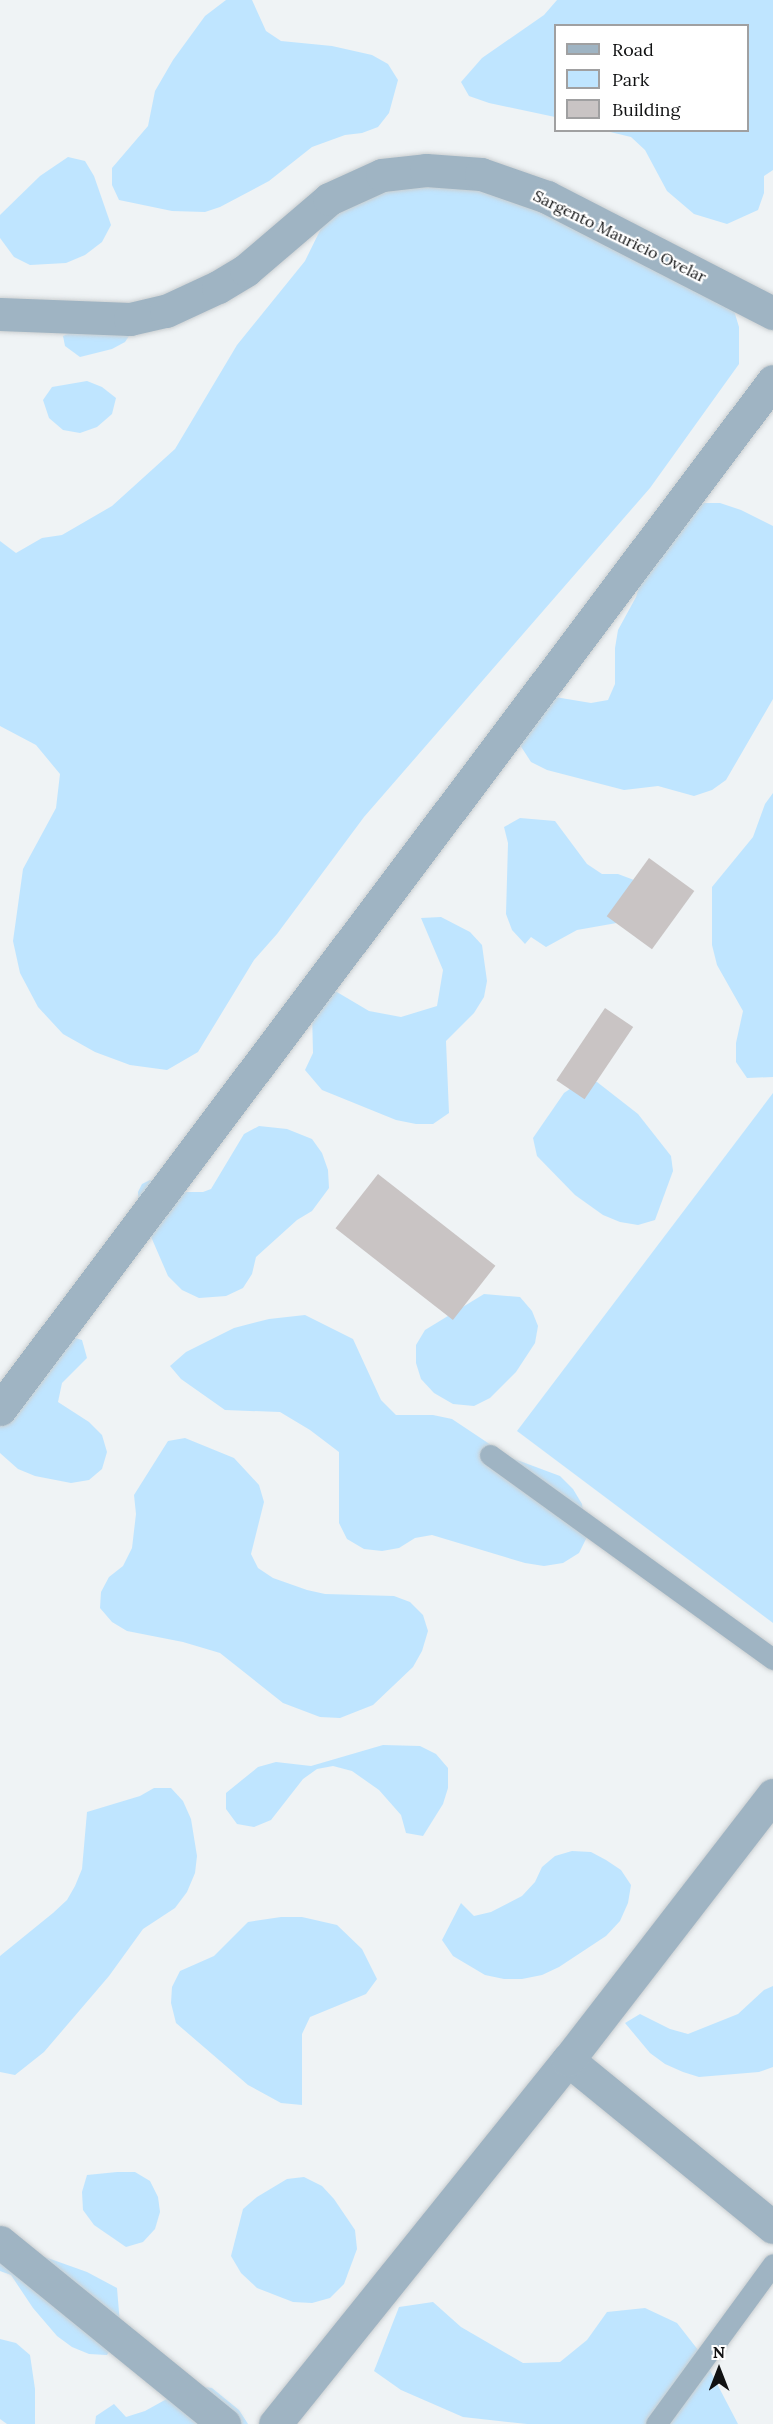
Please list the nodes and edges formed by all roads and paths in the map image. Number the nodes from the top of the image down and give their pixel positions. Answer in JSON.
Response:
{"nodes":[{"id":1,"x":773,"y":313,"type":"edge"},
{"id":2,"x":0,"y":314,"type":"edge"},
{"id":3,"x":773,"y":381,"type":"edge"},
{"id":4,"x":0,"y":1409,"type":"edge"},
{"id":5,"x":490,"y":1455,"type":"dead end"},
{"id":6,"x":773,"y":1659,"type":"edge"},
{"id":7,"x":773,"y":1795,"type":"edge"},
{"id":8,"x":568,"y":2060,"type":"junction"},
{"id":9,"x":773,"y":2228,"type":"edge"},
{"id":10,"x":0,"y":2242,"type":"edge"},
{"id":11,"x":773,"y":2264,"type":"edge"},
{"id":12,"x":224,"y":2424,"type":"edge"},
{"id":13,"x":275,"y":2424,"type":"edge"},
{"id":14,"x":657,"y":2424,"type":"edge"}],
"edges":[{"from":1,"to":2,"type":"street","name":"Sargento Mauricio Ovelar"},
{"from":3,"to":4,"type":"street"},
{"from":5,"to":6,"type":"lane"},
{"from":7,"to":8,"type":"street"},
{"from":8,"to":9,"type":"street"},
{"from":8,"to":13,"type":"street"},
{"from":10,"to":12,"type":"street"},
{"from":11,"to":14,"type":"lane"}]}
